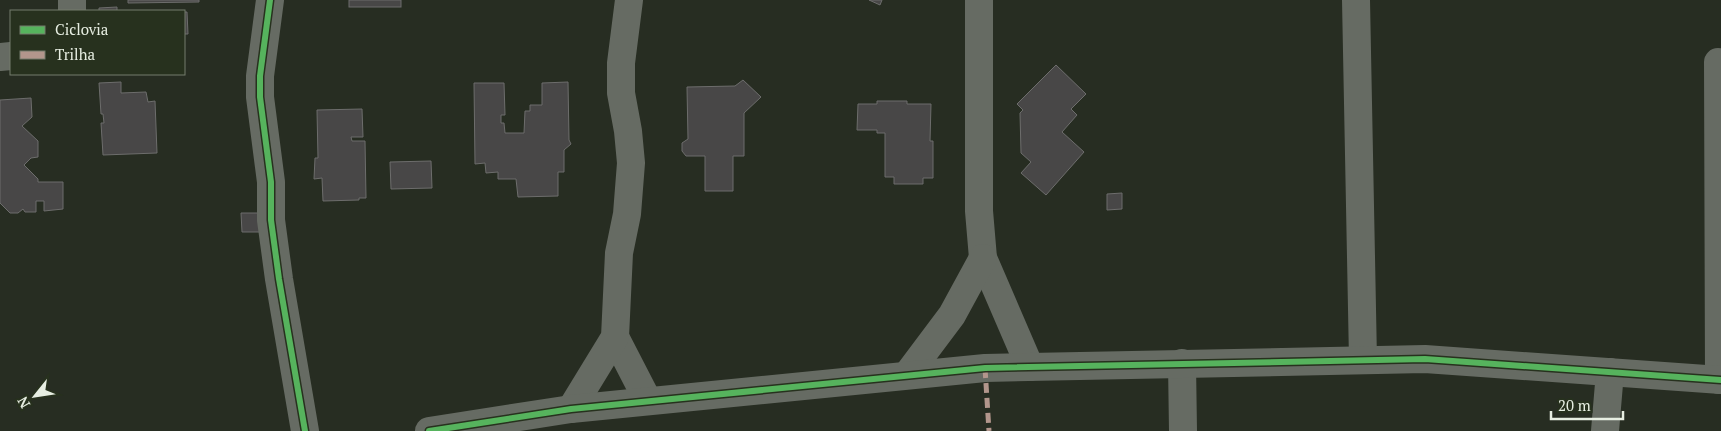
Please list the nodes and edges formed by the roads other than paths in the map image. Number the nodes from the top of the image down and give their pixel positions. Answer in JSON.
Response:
{"nodes":[{"id":1,"x":270,"y":0,"type":"edge"},
{"id":2,"x":629,"y":0,"type":"edge"},
{"id":3,"x":978,"y":0,"type":"edge"},
{"id":4,"x":1356,"y":0,"type":"edge"},
{"id":5,"x":1718,"y":62,"type":"dead end"},
{"id":6,"x":983,"y":258,"type":"junction"},
{"id":7,"x":614,"y":337,"type":"junction"},
{"id":8,"x":1363,"y":360,"type":"junction"},
{"id":9,"x":1182,"y":364,"type":"junction"},
{"id":10,"x":1030,"y":366,"type":"junction"},
{"id":11,"x":1610,"y":372,"type":"junction"},
{"id":12,"x":907,"y":375,"type":"junction"},
{"id":13,"x":1720,"y":380,"type":"edge"},
{"id":14,"x":648,"y":401,"type":"junction"},
{"id":15,"x":558,"y":417,"type":"edge"},
{"id":16,"x":305,"y":431,"type":"edge"},
{"id":17,"x":429,"y":431,"type":"edge"},
{"id":18,"x":1183,"y":431,"type":"edge"},
{"id":19,"x":1605,"y":431,"type":"edge"}],
"edges":[{"from":1,"to":16,"type":"street"},
{"from":2,"to":7,"type":"street"},
{"from":3,"to":6,"type":"street"},
{"from":4,"to":8,"type":"street"},
{"from":5,"to":13,"type":"street"},
{"from":6,"to":10,"type":"street"},
{"from":6,"to":12,"type":"street"},
{"from":7,"to":14,"type":"street"},
{"from":7,"to":15,"type":"street"},
{"from":8,"to":9,"type":"street"},
{"from":8,"to":11,"type":"street"},
{"from":9,"to":10,"type":"street"},
{"from":9,"to":18,"type":"street"},
{"from":10,"to":12,"type":"street"},
{"from":11,"to":13,"type":"street"},
{"from":11,"to":19,"type":"street"},
{"from":12,"to":14,"type":"street"},
{"from":14,"to":15,"type":"street"},
{"from":15,"to":17,"type":"street"}]}
